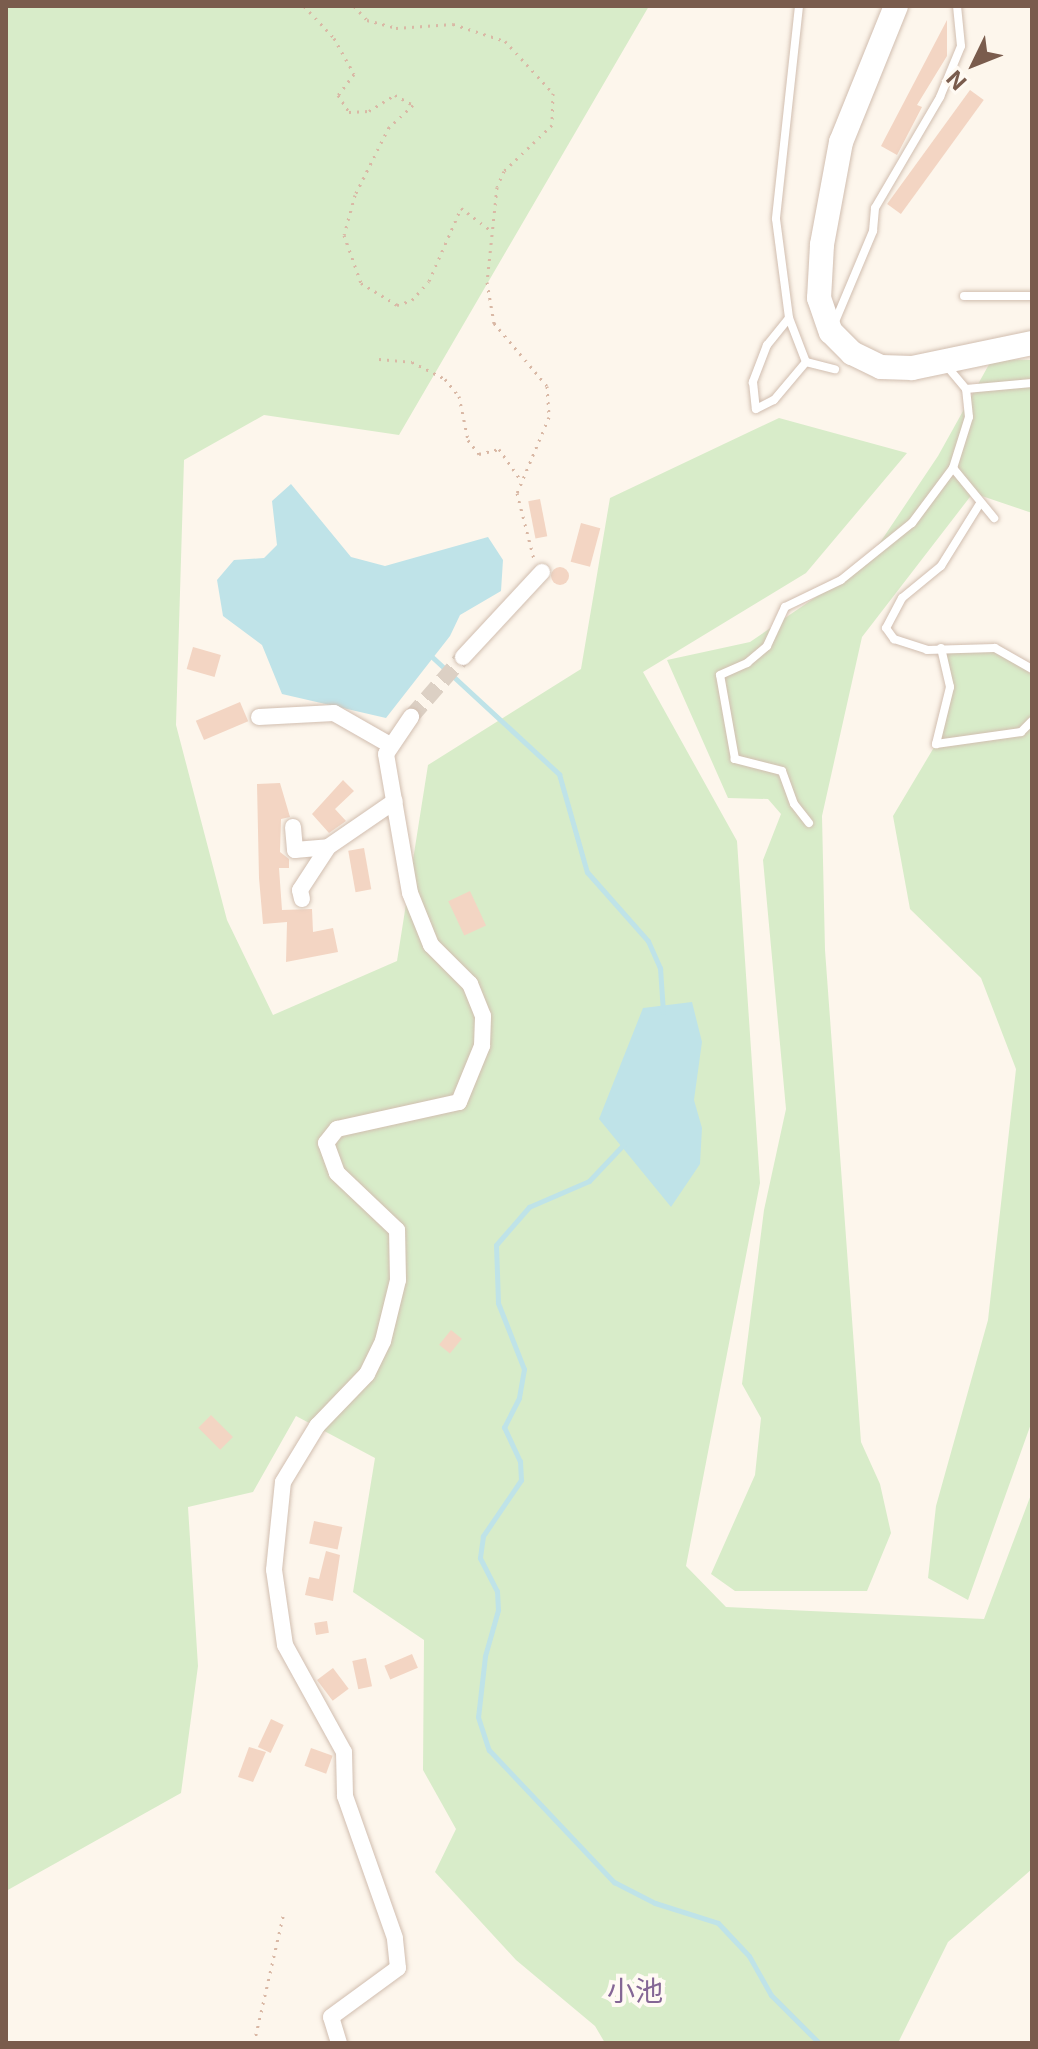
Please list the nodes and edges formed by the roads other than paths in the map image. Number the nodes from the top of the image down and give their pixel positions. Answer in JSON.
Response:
{"nodes":[{"id":1,"x":799,"y":6,"type":"edge"},
{"id":2,"x":896,"y":6,"type":"edge"},
{"id":3,"x":957,"y":6,"type":"edge"},
{"id":4,"x":964,"y":296,"type":"dead end"},
{"id":5,"x":1032,"y":296,"type":"edge"},
{"id":6,"x":789,"y":318,"type":"junction"},
{"id":7,"x":831,"y":332,"type":"junction"},
{"id":8,"x":1032,"y":343,"type":"edge"},
{"id":9,"x":806,"y":362,"type":"junction"},
{"id":10,"x":943,"y":362,"type":"junction"},
{"id":11,"x":835,"y":369,"type":"dead end"},
{"id":12,"x":1032,"y":383,"type":"edge"},
{"id":13,"x":966,"y":389,"type":"junction"},
{"id":14,"x":953,"y":468,"type":"junction"},
{"id":15,"x":979,"y":505,"type":"junction"},
{"id":16,"x":994,"y":518,"type":"dead end"},
{"id":17,"x":542,"y":572,"type":"road end"},
{"id":18,"x":941,"y":648,"type":"junction"},
{"id":19,"x":463,"y":657,"type":"tunnel mouth"},
{"id":20,"x":1032,"y":669,"type":"edge"},
{"id":21,"x":259,"y":717,"type":"dead end"},
{"id":22,"x":411,"y":717,"type":"tunnel mouth"},
{"id":23,"x":1032,"y":721,"type":"edge"},
{"id":24,"x":390,"y":745,"type":"junction"},
{"id":25,"x":395,"y":801,"type":"junction"},
{"id":26,"x":809,"y":823,"type":"dead end"},
{"id":27,"x":293,"y":827,"type":"dead end"},
{"id":28,"x":328,"y":847,"type":"junction"},
{"id":29,"x":302,"y":899,"type":"dead end"},
{"id":30,"x":339,"y":2043,"type":"edge"}],
"edges":[{"from":1,"to":6,"type":"lane"},
{"from":2,"to":7,"type":"street"},
{"from":3,"to":7,"type":"lane"},
{"from":4,"to":5,"type":"lane"},
{"from":6,"to":9,"type":"lane"},
{"from":6,"to":9,"type":"lane"},
{"from":7,"to":10,"type":"street"},
{"from":8,"to":10,"type":"street"},
{"from":9,"to":11,"type":"lane"},
{"from":10,"to":13,"type":"lane"},
{"from":12,"to":13,"type":"lane"},
{"from":13,"to":14,"type":"lane"},
{"from":14,"to":15,"type":"lane"},
{"from":14,"to":26,"type":"lane"},
{"from":15,"to":16,"type":"lane"},
{"from":15,"to":18,"type":"lane"},
{"from":17,"to":19,"type":"street"},
{"from":18,"to":20,"type":"lane"},
{"from":18,"to":23,"type":"lane"},
{"from":21,"to":24,"type":"street"},
{"from":22,"to":24,"type":"street"},
{"from":24,"to":25,"type":"street"},
{"from":25,"to":28,"type":"street"},
{"from":25,"to":30,"type":"street"},
{"from":27,"to":28,"type":"street"},
{"from":28,"to":29,"type":"street"}]}
